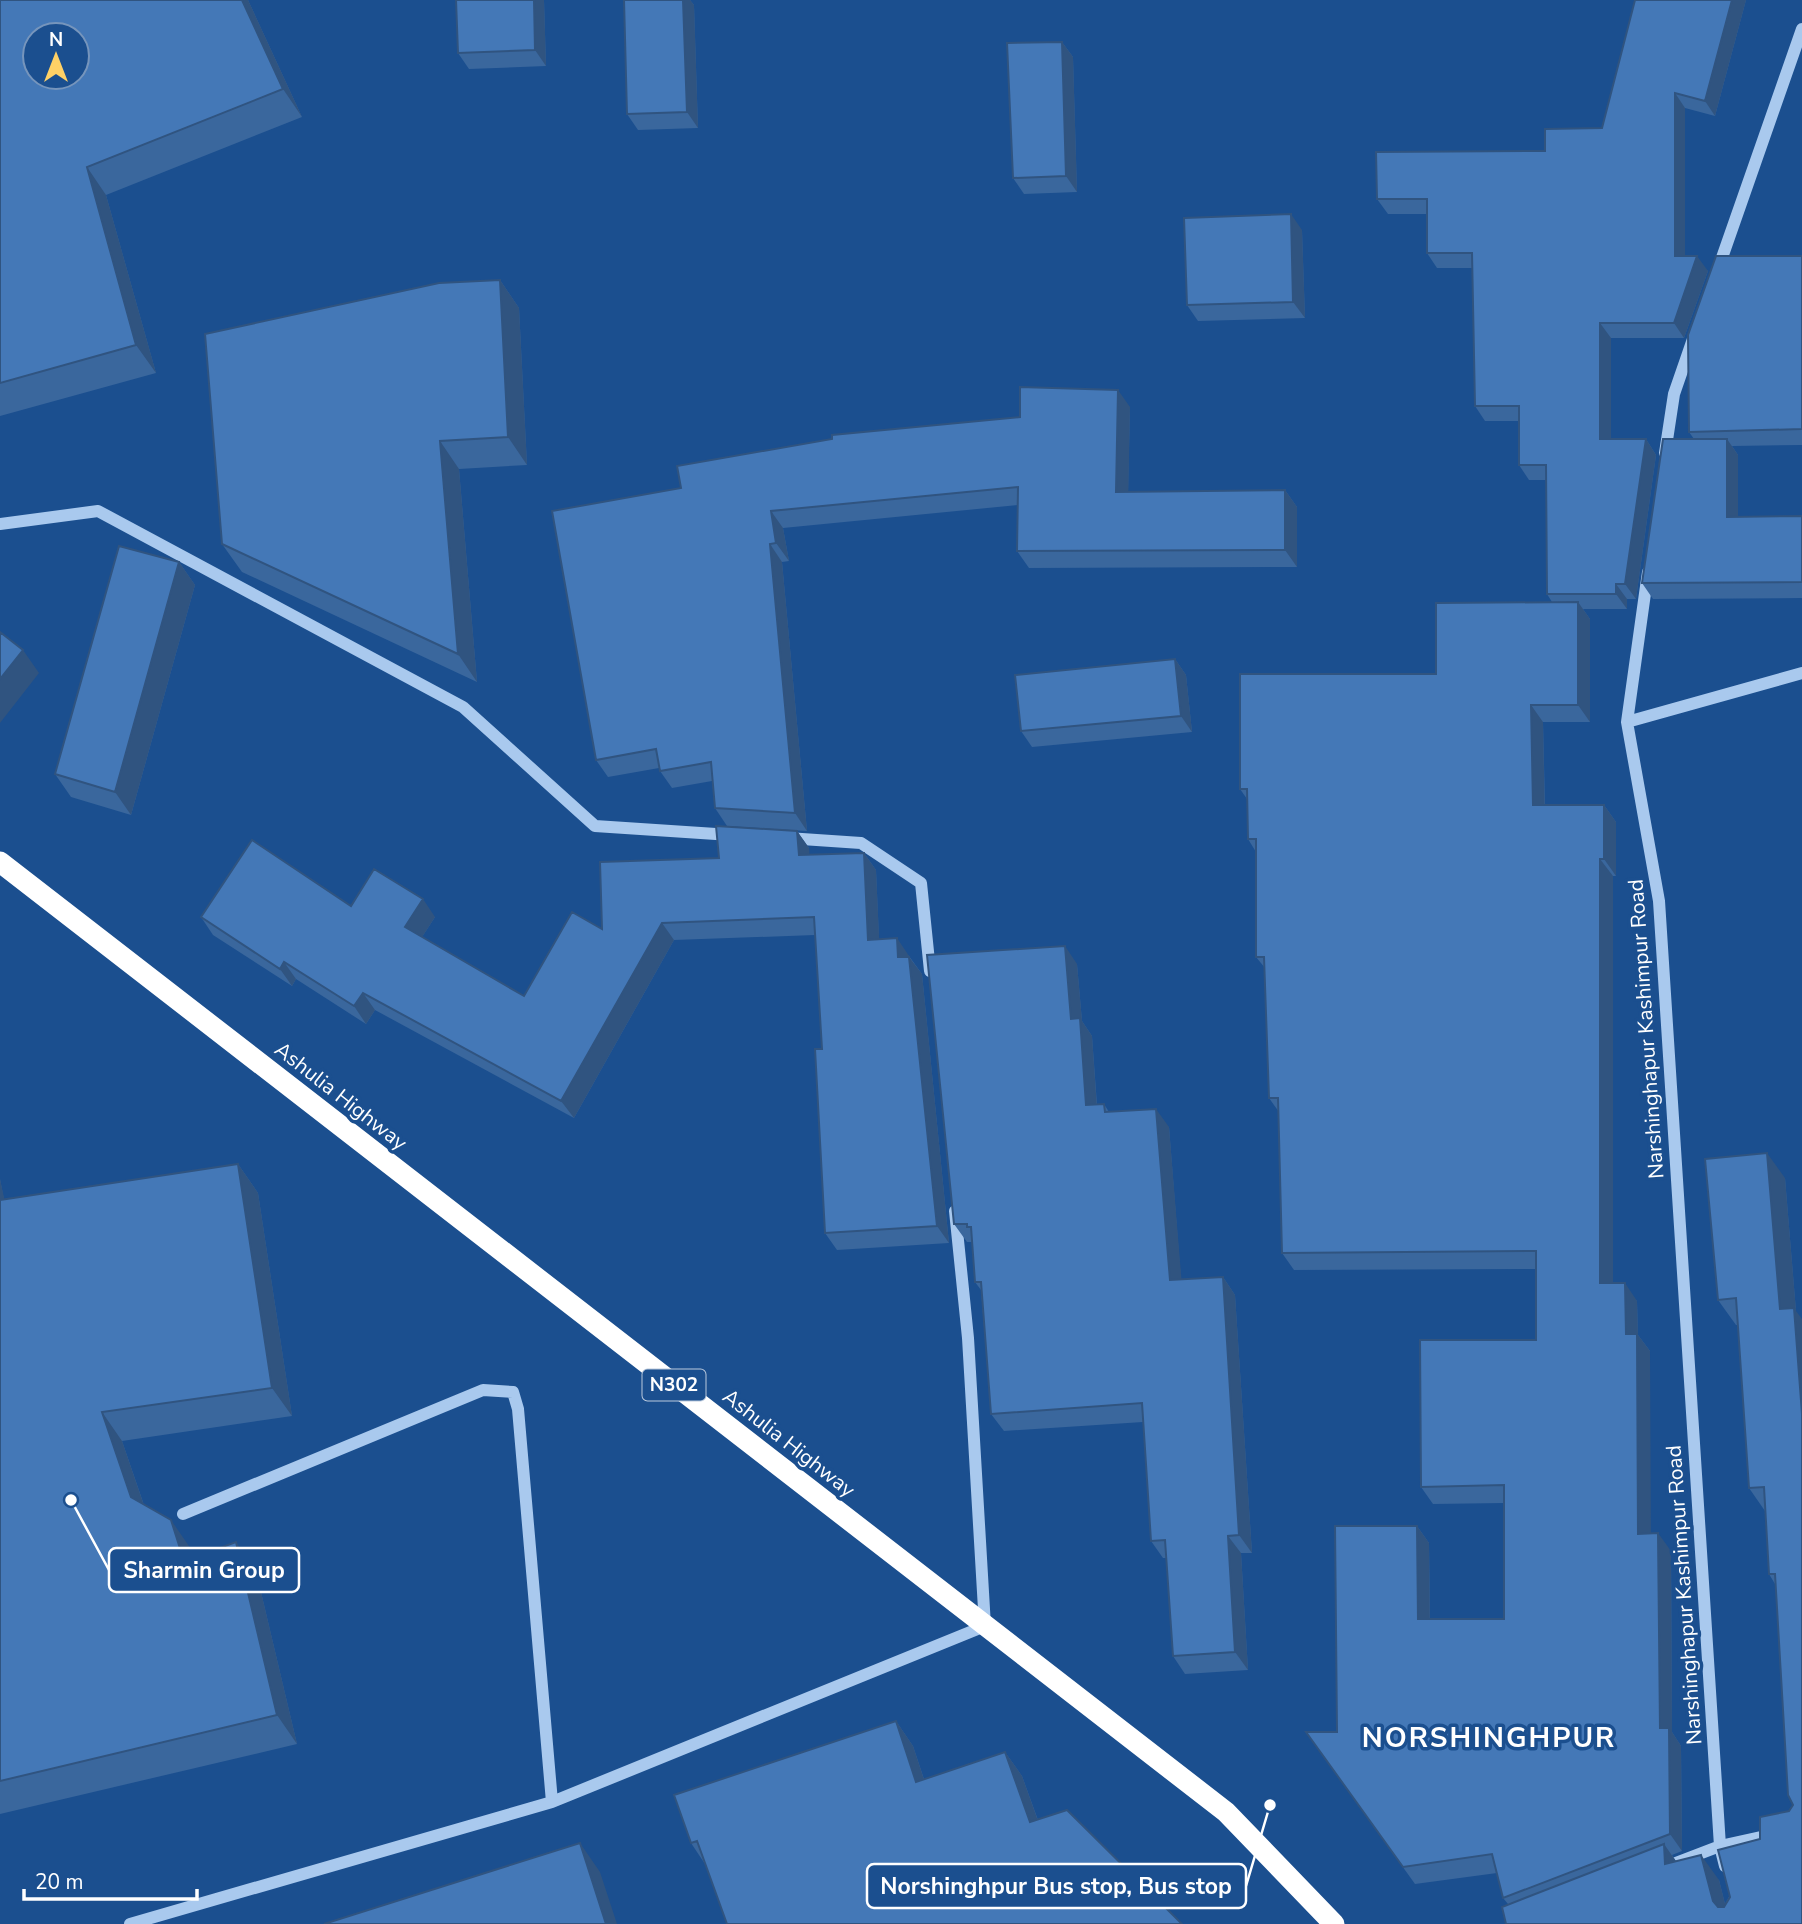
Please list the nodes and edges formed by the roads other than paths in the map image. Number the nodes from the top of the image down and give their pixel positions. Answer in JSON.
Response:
{"nodes":[{"id":1,"x":1802,"y":29,"type":"edge"},
{"id":2,"x":1711,"y":289,"type":"edge"},
{"id":3,"x":1697,"y":328,"type":"edge"},
{"id":4,"x":1664,"y":462,"type":"edge"},
{"id":5,"x":0,"y":524,"type":"edge"},
{"id":6,"x":1650,"y":558,"type":"edge"},
{"id":7,"x":1802,"y":673,"type":"edge"},
{"id":8,"x":1627,"y":722,"type":"junction"},
{"id":9,"x":749,"y":836,"type":"edge"},
{"id":10,"x":777,"y":838,"type":"edge"},
{"id":11,"x":0,"y":862,"type":"edge"},
{"id":12,"x":932,"y":990,"type":"edge"},
{"id":13,"x":954,"y":1199,"type":"edge"},
{"id":14,"x":183,"y":1514,"type":"dead end"},
{"id":15,"x":985,"y":1626,"type":"junction"},
{"id":16,"x":552,"y":1802,"type":"junction"},
{"id":17,"x":1802,"y":1828,"type":"edge"},
{"id":18,"x":1720,"y":1846,"type":"junction"},
{"id":19,"x":1656,"y":1870,"type":"edge"},
{"id":20,"x":1729,"y":1885,"type":"edge"},
{"id":21,"x":130,"y":1924,"type":"edge"},
{"id":22,"x":1334,"y":1924,"type":"edge"}],
"edges":[{"from":1,"to":2,"type":"street"},
{"from":3,"to":4,"type":"street"},
{"from":5,"to":9,"type":"street"},
{"from":6,"to":8,"type":"street","name":"Narshinghapur Kashimpur Road"},
{"from":7,"to":8,"type":"street"},
{"from":8,"to":18,"type":"street","name":"Narshinghapur Kashimpur Road"},
{"from":10,"to":12,"type":"street"},
{"from":11,"to":15,"type":"highway","name":"Ashulia Highway","number":"N302"},
{"from":13,"to":15,"type":"street"},
{"from":14,"to":16,"type":"street"},
{"from":15,"to":16,"type":"street"},
{"from":15,"to":22,"type":"highway","name":"Ashulia Highway","number":"N302"},
{"from":16,"to":21,"type":"street"},
{"from":17,"to":18,"type":"street"},
{"from":18,"to":19,"type":"street"},
{"from":18,"to":20,"type":"street","name":"Narshinghapur Kashimpur Road"}]}
